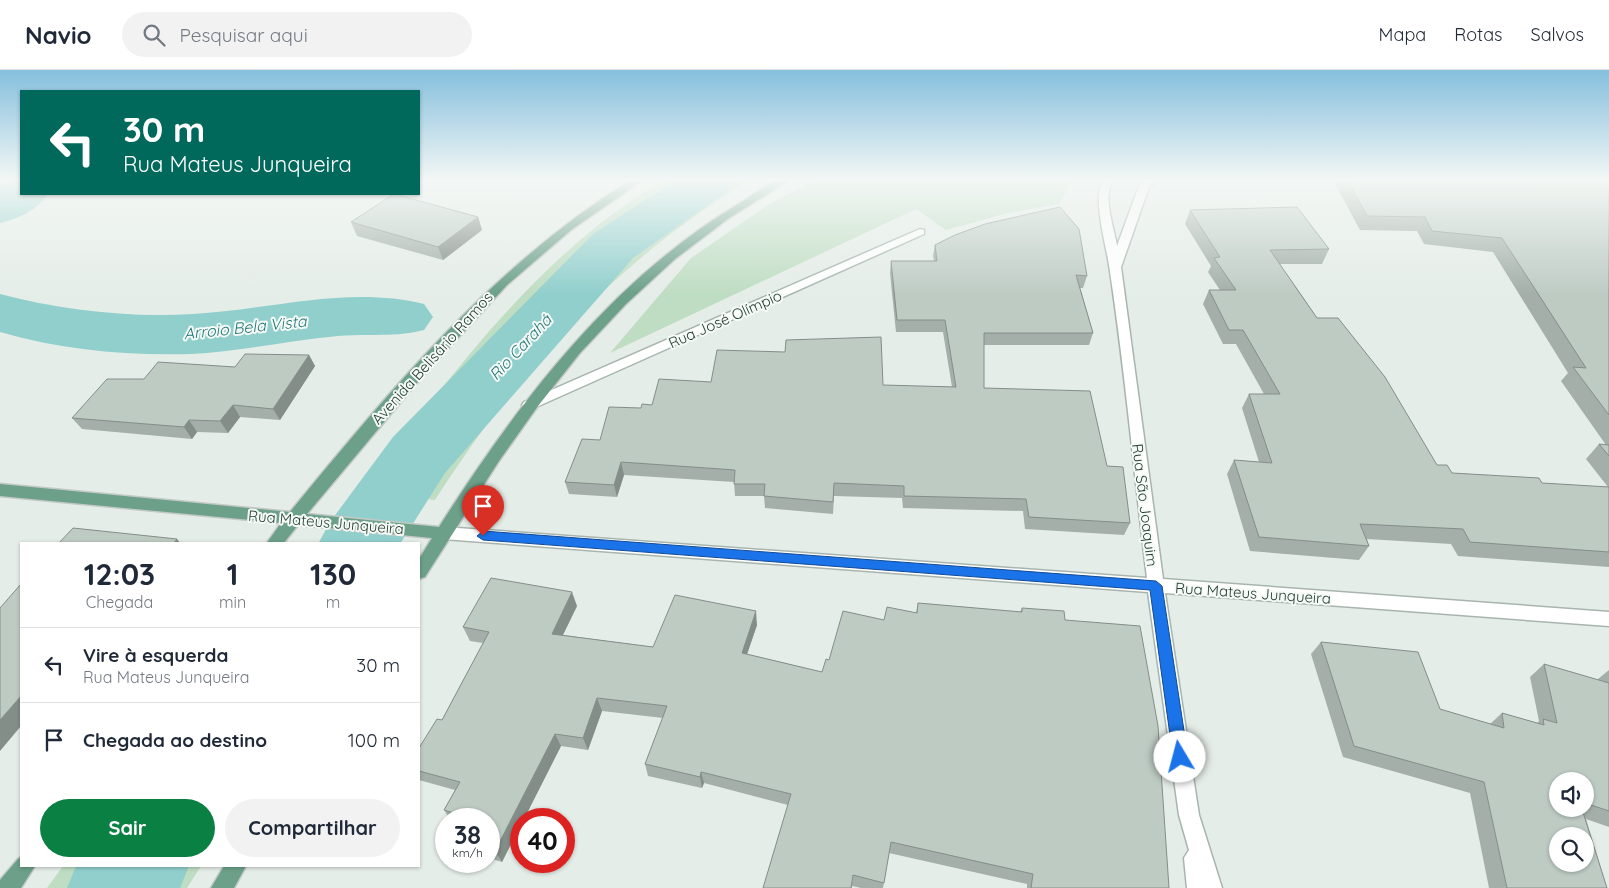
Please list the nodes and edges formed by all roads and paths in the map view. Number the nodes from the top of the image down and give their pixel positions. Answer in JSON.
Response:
{"nodes":[{"id":1,"x":579,"y":218,"type":"edge"},
{"id":2,"x":725,"y":218,"type":"edge"},
{"id":3,"x":1106,"y":218,"type":"edge"},
{"id":4,"x":1132,"y":218,"type":"edge"},
{"id":5,"x":920,"y":232,"type":"dead end"},
{"id":6,"x":1115,"y":267,"type":"junction"},
{"id":7,"x":529,"y":405,"type":"junction"},
{"id":8,"x":0,"y":490,"type":"edge"},
{"id":9,"x":293,"y":520,"type":"junction"},
{"id":10,"x":443,"y":533,"type":"junction"},
{"id":11,"x":276,"y":542,"type":"edge"},
{"id":12,"x":420,"y":570,"type":"edge"},
{"id":13,"x":1156,"y":586,"type":"junction"},
{"id":14,"x":1609,"y":619,"type":"edge"},
{"id":15,"x":1189,"y":814,"type":"junction"},
{"id":16,"x":23,"y":867,"type":"edge"},
{"id":17,"x":235,"y":867,"type":"edge"},
{"id":18,"x":8,"y":888,"type":"edge"},
{"id":19,"x":222,"y":888,"type":"edge"},
{"id":20,"x":1198,"y":888,"type":"edge"},
{"id":21,"x":1211,"y":888,"type":"edge"}],
"edges":[{"from":1,"to":9,"type":"main road","name":"Avenida Belisário Ramos"},
{"from":2,"to":7,"type":"main road"},
{"from":3,"to":6,"type":"street","name":"Rua São Joaquim"},
{"from":4,"to":6,"type":"street","name":"Rua São Joaquim"},
{"from":5,"to":7,"type":"street","name":"Rua José Olímpio"},
{"from":6,"to":13,"type":"street","name":"Rua São Joaquim"},
{"from":7,"to":10,"type":"main road"},
{"from":8,"to":9,"type":"main road","name":"Rua Mateus Junqueira"},
{"from":9,"to":10,"type":"main road","name":"Rua Mateus Junqueira"},
{"from":9,"to":11,"type":"main road","name":"Avenida Belisário Ramos"},
{"from":10,"to":12,"type":"main road"},
{"from":10,"to":13,"type":"street","name":"Rua Mateus Junqueira"},
{"from":13,"to":14,"type":"street","name":"Rua Mateus Junqueira"},
{"from":13,"to":15,"type":"street","name":"Rua São Joaquim"},
{"from":15,"to":20,"type":"street"},
{"from":15,"to":21,"type":"street","name":"Rua São Joaquim"},
{"from":16,"to":18,"type":"main road"},
{"from":17,"to":19,"type":"main road"}]}
